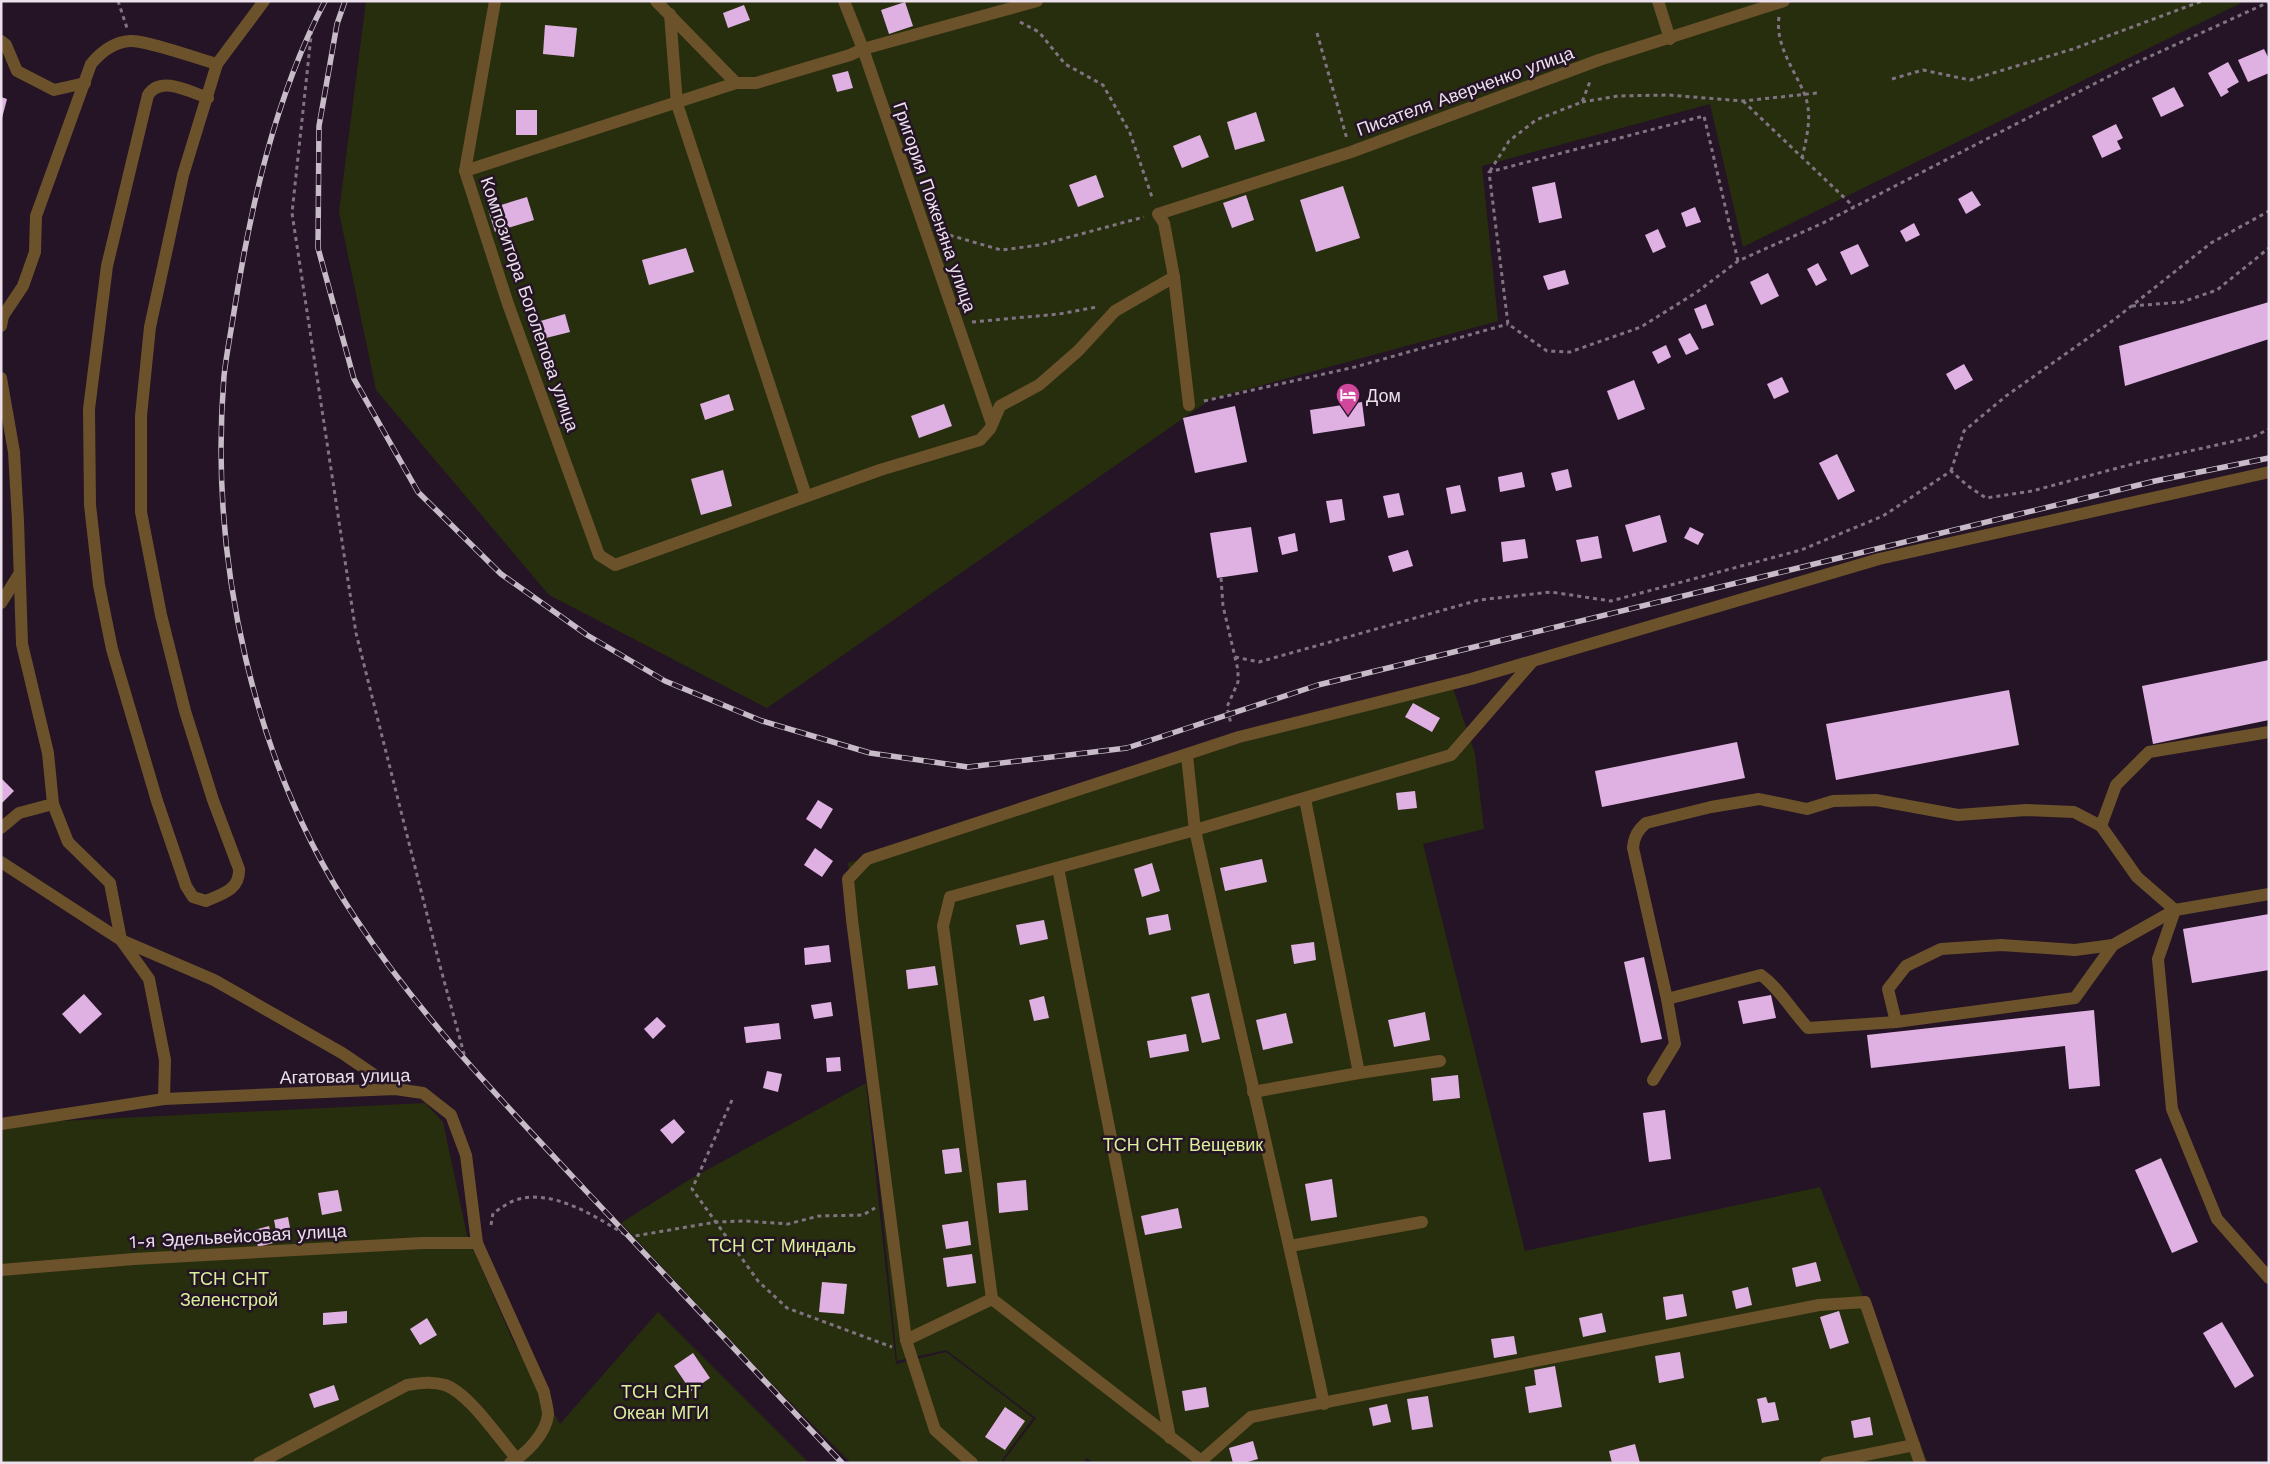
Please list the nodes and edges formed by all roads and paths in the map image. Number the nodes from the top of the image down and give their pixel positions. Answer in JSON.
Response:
{"nodes":[{"id":1,"x":118,"y":1,"type":"edge"},
{"id":2,"x":264,"y":1,"type":"edge"},
{"id":3,"x":324,"y":1,"type":"edge"},
{"id":4,"x":495,"y":1,"type":"edge"},
{"id":5,"x":656,"y":1,"type":"edge"},
{"id":6,"x":844,"y":1,"type":"edge"},
{"id":7,"x":1037,"y":1,"type":"edge"},
{"id":8,"x":1658,"y":1,"type":"edge"},
{"id":9,"x":2202,"y":1,"type":"edge"},
{"id":10,"x":1783,"y":2,"type":"edge"},
{"id":11,"x":2269,"y":2,"type":"edge"},
{"id":12,"x":1000,"y":11,"type":"junction"},
{"id":13,"x":670,"y":14,"type":"junction"},
{"id":14,"x":1317,"y":34,"type":"dead end"},
{"id":15,"x":1670,"y":39,"type":"junction"},
{"id":16,"x":1,"y":41,"type":"edge"},
{"id":17,"x":131,"y":41,"type":"junction"},
{"id":18,"x":863,"y":49,"type":"junction"},
{"id":19,"x":1599,"y":60,"type":"junction"},
{"id":20,"x":217,"y":64,"type":"junction"},
{"id":21,"x":1892,"y":78,"type":"dead end"},
{"id":22,"x":85,"y":83,"type":"junction"},
{"id":23,"x":736,"y":83,"type":"junction"},
{"id":24,"x":1817,"y":93,"type":"dead end"},
{"id":25,"x":1805,"y":94,"type":"junction"},
{"id":26,"x":208,"y":98,"type":"junction"},
{"id":27,"x":1743,"y":101,"type":"junction"},
{"id":28,"x":1582,"y":102,"type":"junction"},
{"id":29,"x":677,"y":104,"type":"junction"},
{"id":30,"x":1350,"y":152,"type":"junction"},
{"id":31,"x":1802,"y":158,"type":"junction"},
{"id":32,"x":465,"y":172,"type":"junction"},
{"id":33,"x":1489,"y":172,"type":"junction"},
{"id":34,"x":1854,"y":207,"type":"junction"},
{"id":35,"x":2269,"y":211,"type":"edge"},
{"id":36,"x":1158,"y":214,"type":"junction"},
{"id":37,"x":924,"y":227,"type":"junction"},
{"id":38,"x":2269,"y":248,"type":"edge"},
{"id":39,"x":1738,"y":261,"type":"junction"},
{"id":40,"x":1174,"y":276,"type":"junction"},
{"id":41,"x":1102,"y":306,"type":"dead end"},
{"id":42,"x":2132,"y":306,"type":"junction"},
{"id":43,"x":954,"y":316,"type":"junction"},
{"id":44,"x":1508,"y":324,"type":"junction"},
{"id":45,"x":1,"y":326,"type":"edge"},
{"id":46,"x":1,"y":378,"type":"edge"},
{"id":47,"x":1189,"y":405,"type":"joint"},
{"id":48,"x":992,"y":424,"type":"junction"},
{"id":49,"x":2269,"y":429,"type":"edge"},
{"id":50,"x":1951,"y":471,"type":"junction"},
{"id":51,"x":2269,"y":472,"type":"edge"},
{"id":52,"x":806,"y":496,"type":"junction"},
{"id":53,"x":18,"y":576,"type":"junction"},
{"id":54,"x":1221,"y":578,"type":"dead end"},
{"id":55,"x":1,"y":603,"type":"edge"},
{"id":56,"x":1235,"y":657,"type":"junction"},
{"id":57,"x":1532,"y":661,"type":"junction"},
{"id":58,"x":2269,"y":732,"type":"edge"},
{"id":59,"x":1239,"y":738,"type":"junction"},
{"id":60,"x":1187,"y":756,"type":"junction"},
{"id":61,"x":1305,"y":799,"type":"junction"},
{"id":62,"x":53,"y":804,"type":"junction"},
{"id":63,"x":2101,"y":826,"type":"junction"},
{"id":64,"x":1,"y":828,"type":"edge"},
{"id":65,"x":1195,"y":830,"type":"junction"},
{"id":66,"x":1,"y":862,"type":"edge"},
{"id":67,"x":1058,"y":868,"type":"junction"},
{"id":68,"x":2269,"y":894,"type":"edge"},
{"id":69,"x":2175,"y":910,"type":"junction"},
{"id":70,"x":121,"y":940,"type":"junction"},
{"id":71,"x":2114,"y":945,"type":"junction"},
{"id":72,"x":1667,"y":999,"type":"junction"},
{"id":73,"x":1896,"y":1022,"type":"junction"},
{"id":74,"x":466,"y":1061,"type":"dead end"},
{"id":75,"x":1440,"y":1061,"type":"dead end"},
{"id":76,"x":1358,"y":1073,"type":"junction"},
{"id":77,"x":1653,"y":1080,"type":"dead end"},
{"id":78,"x":395,"y":1089,"type":"junction"},
{"id":79,"x":1253,"y":1092,"type":"junction"},
{"id":80,"x":164,"y":1099,"type":"junction"},
{"id":81,"x":732,"y":1100,"type":"dead end"},
{"id":82,"x":1,"y":1124,"type":"edge"},
{"id":83,"x":889,"y":1201,"type":"junction"},
{"id":84,"x":716,"y":1222,"type":"junction"},
{"id":85,"x":1422,"y":1222,"type":"dead end"},
{"id":86,"x":477,"y":1243,"type":"junction"},
{"id":87,"x":1290,"y":1246,"type":"junction"},
{"id":88,"x":1,"y":1270,"type":"edge"},
{"id":89,"x":2269,"y":1278,"type":"edge"},
{"id":90,"x":992,"y":1299,"type":"junction"},
{"id":91,"x":906,"y":1340,"type":"junction"},
{"id":92,"x":910,"y":1353,"type":"junction"},
{"id":93,"x":1324,"y":1404,"type":"junction"},
{"id":94,"x":1170,"y":1438,"type":"junction"},
{"id":95,"x":1914,"y":1445,"type":"junction"},
{"id":96,"x":513,"y":1461,"type":"edge"},
{"id":97,"x":1202,"y":1462,"type":"edge"},
{"id":98,"x":259,"y":1463,"type":"edge"},
{"id":99,"x":972,"y":1463,"type":"edge"},
{"id":100,"x":1826,"y":1463,"type":"edge"},
{"id":101,"x":1920,"y":1463,"type":"edge"}],
"edges":[{"from":1,"to":17,"type":"path"},
{"from":2,"to":20,"type":"street"},
{"from":3,"to":74,"type":"path"},
{"from":4,"to":32,"type":"street","name":"Композитора Боголепова улица"},
{"from":5,"to":13,"type":"street"},
{"from":6,"to":18,"type":"street","name":"Григория Поженяна улица"},
{"from":7,"to":12,"type":"street"},
{"from":8,"to":15,"type":"street"},
{"from":9,"to":21,"type":"path"},
{"from":10,"to":15,"type":"street","name":"Писателя Аверченко улица"},
{"from":10,"to":25,"type":"path"},
{"from":11,"to":34,"type":"path"},
{"from":12,"to":18,"type":"street"},
{"from":12,"to":36,"type":"path"},
{"from":13,"to":23,"type":"street"},
{"from":13,"to":29,"type":"street"},
{"from":14,"to":30,"type":"path"},
{"from":15,"to":19,"type":"street","name":"Писателя Аверченко улица"},
{"from":16,"to":22,"type":"street"},
{"from":17,"to":20,"type":"street"},
{"from":17,"to":22,"type":"street"},
{"from":18,"to":23,"type":"street"},
{"from":18,"to":37,"type":"street","name":"Григория Поженяна улица"},
{"from":19,"to":28,"type":"path"},
{"from":19,"to":30,"type":"street","name":"Писателя Аверченко улица"},
{"from":20,"to":26,"type":"street"},
{"from":22,"to":45,"type":"street"},
{"from":23,"to":29,"type":"street"},
{"from":24,"to":25,"type":"path"},
{"from":25,"to":27,"type":"path"},
{"from":25,"to":31,"type":"path"},
{"from":26,"to":26,"type":"street"},
{"from":27,"to":28,"type":"path"},
{"from":27,"to":31,"type":"path"},
{"from":28,"to":33,"type":"path"},
{"from":29,"to":32,"type":"street"},
{"from":29,"to":52,"type":"street"},
{"from":30,"to":36,"type":"street","name":"Писателя Аверченко улица"},
{"from":31,"to":34,"type":"path"},
{"from":32,"to":52,"type":"street","name":"Композитора Боголепова улица"},
{"from":33,"to":39,"type":"path"},
{"from":33,"to":44,"type":"path"},
{"from":34,"to":39,"type":"path"},
{"from":35,"to":42,"type":"path"},
{"from":36,"to":37,"type":"path"},
{"from":36,"to":40,"type":"street"},
{"from":37,"to":43,"type":"street","name":"Григория Поженяна улица"},
{"from":38,"to":42,"type":"path"},
{"from":39,"to":44,"type":"path"},
{"from":40,"to":47,"type":"street"},
{"from":40,"to":48,"type":"street"},
{"from":41,"to":43,"type":"path"},
{"from":42,"to":50,"type":"path"},
{"from":43,"to":48,"type":"street","name":"Григория Поженяна улица"},
{"from":44,"to":47,"type":"path"},
{"from":46,"to":53,"type":"street"},
{"from":48,"to":52,"type":"street"},
{"from":49,"to":50,"type":"path"},
{"from":50,"to":56,"type":"path"},
{"from":51,"to":57,"type":"street"},
{"from":53,"to":55,"type":"street"},
{"from":53,"to":62,"type":"street"},
{"from":54,"to":56,"type":"path"},
{"from":56,"to":59,"type":"path"},
{"from":57,"to":59,"type":"street"},
{"from":57,"to":61,"type":"street"},
{"from":58,"to":63,"type":"street"},
{"from":59,"to":60,"type":"street"},
{"from":60,"to":65,"type":"street"},
{"from":60,"to":83,"type":"street"},
{"from":61,"to":65,"type":"street"},
{"from":61,"to":76,"type":"street"},
{"from":62,"to":64,"type":"street"},
{"from":62,"to":70,"type":"street"},
{"from":63,"to":69,"type":"street"},
{"from":63,"to":72,"type":"street"},
{"from":65,"to":67,"type":"street"},
{"from":65,"to":79,"type":"street"},
{"from":66,"to":70,"type":"street"},
{"from":67,"to":90,"type":"street"},
{"from":67,"to":94,"type":"street"},
{"from":68,"to":69,"type":"street"},
{"from":69,"to":71,"type":"street"},
{"from":69,"to":89,"type":"street"},
{"from":70,"to":78,"type":"street"},
{"from":70,"to":80,"type":"street"},
{"from":71,"to":73,"type":"street"},
{"from":71,"to":73,"type":"street"},
{"from":72,"to":73,"type":"street"},
{"from":72,"to":77,"type":"street"},
{"from":75,"to":76,"type":"street"},
{"from":76,"to":79,"type":"street"},
{"from":78,"to":80,"type":"street","name":"Агатовая улица"},
{"from":78,"to":86,"type":"street","name":"Агатовая улица"},
{"from":79,"to":87,"type":"street"},
{"from":80,"to":82,"type":"street","name":"Агатовая улица"},
{"from":81,"to":84,"type":"path"},
{"from":83,"to":84,"type":"path"},
{"from":83,"to":91,"type":"street"},
{"from":84,"to":86,"type":"path"},
{"from":84,"to":92,"type":"path"},
{"from":85,"to":87,"type":"street"},
{"from":86,"to":88,"type":"street","name":"1-я Эдельвейсовая улица"},
{"from":86,"to":96,"type":"street","name":"Агатовая улица"},
{"from":87,"to":93,"type":"street"},
{"from":90,"to":91,"type":"street"},
{"from":90,"to":94,"type":"street"},
{"from":91,"to":92,"type":"street"},
{"from":92,"to":99,"type":"street"},
{"from":93,"to":95,"type":"street"},
{"from":93,"to":97,"type":"street"},
{"from":94,"to":97,"type":"street"},
{"from":95,"to":100,"type":"street"},
{"from":95,"to":101,"type":"street"},
{"from":96,"to":98,"type":"street"}]}
